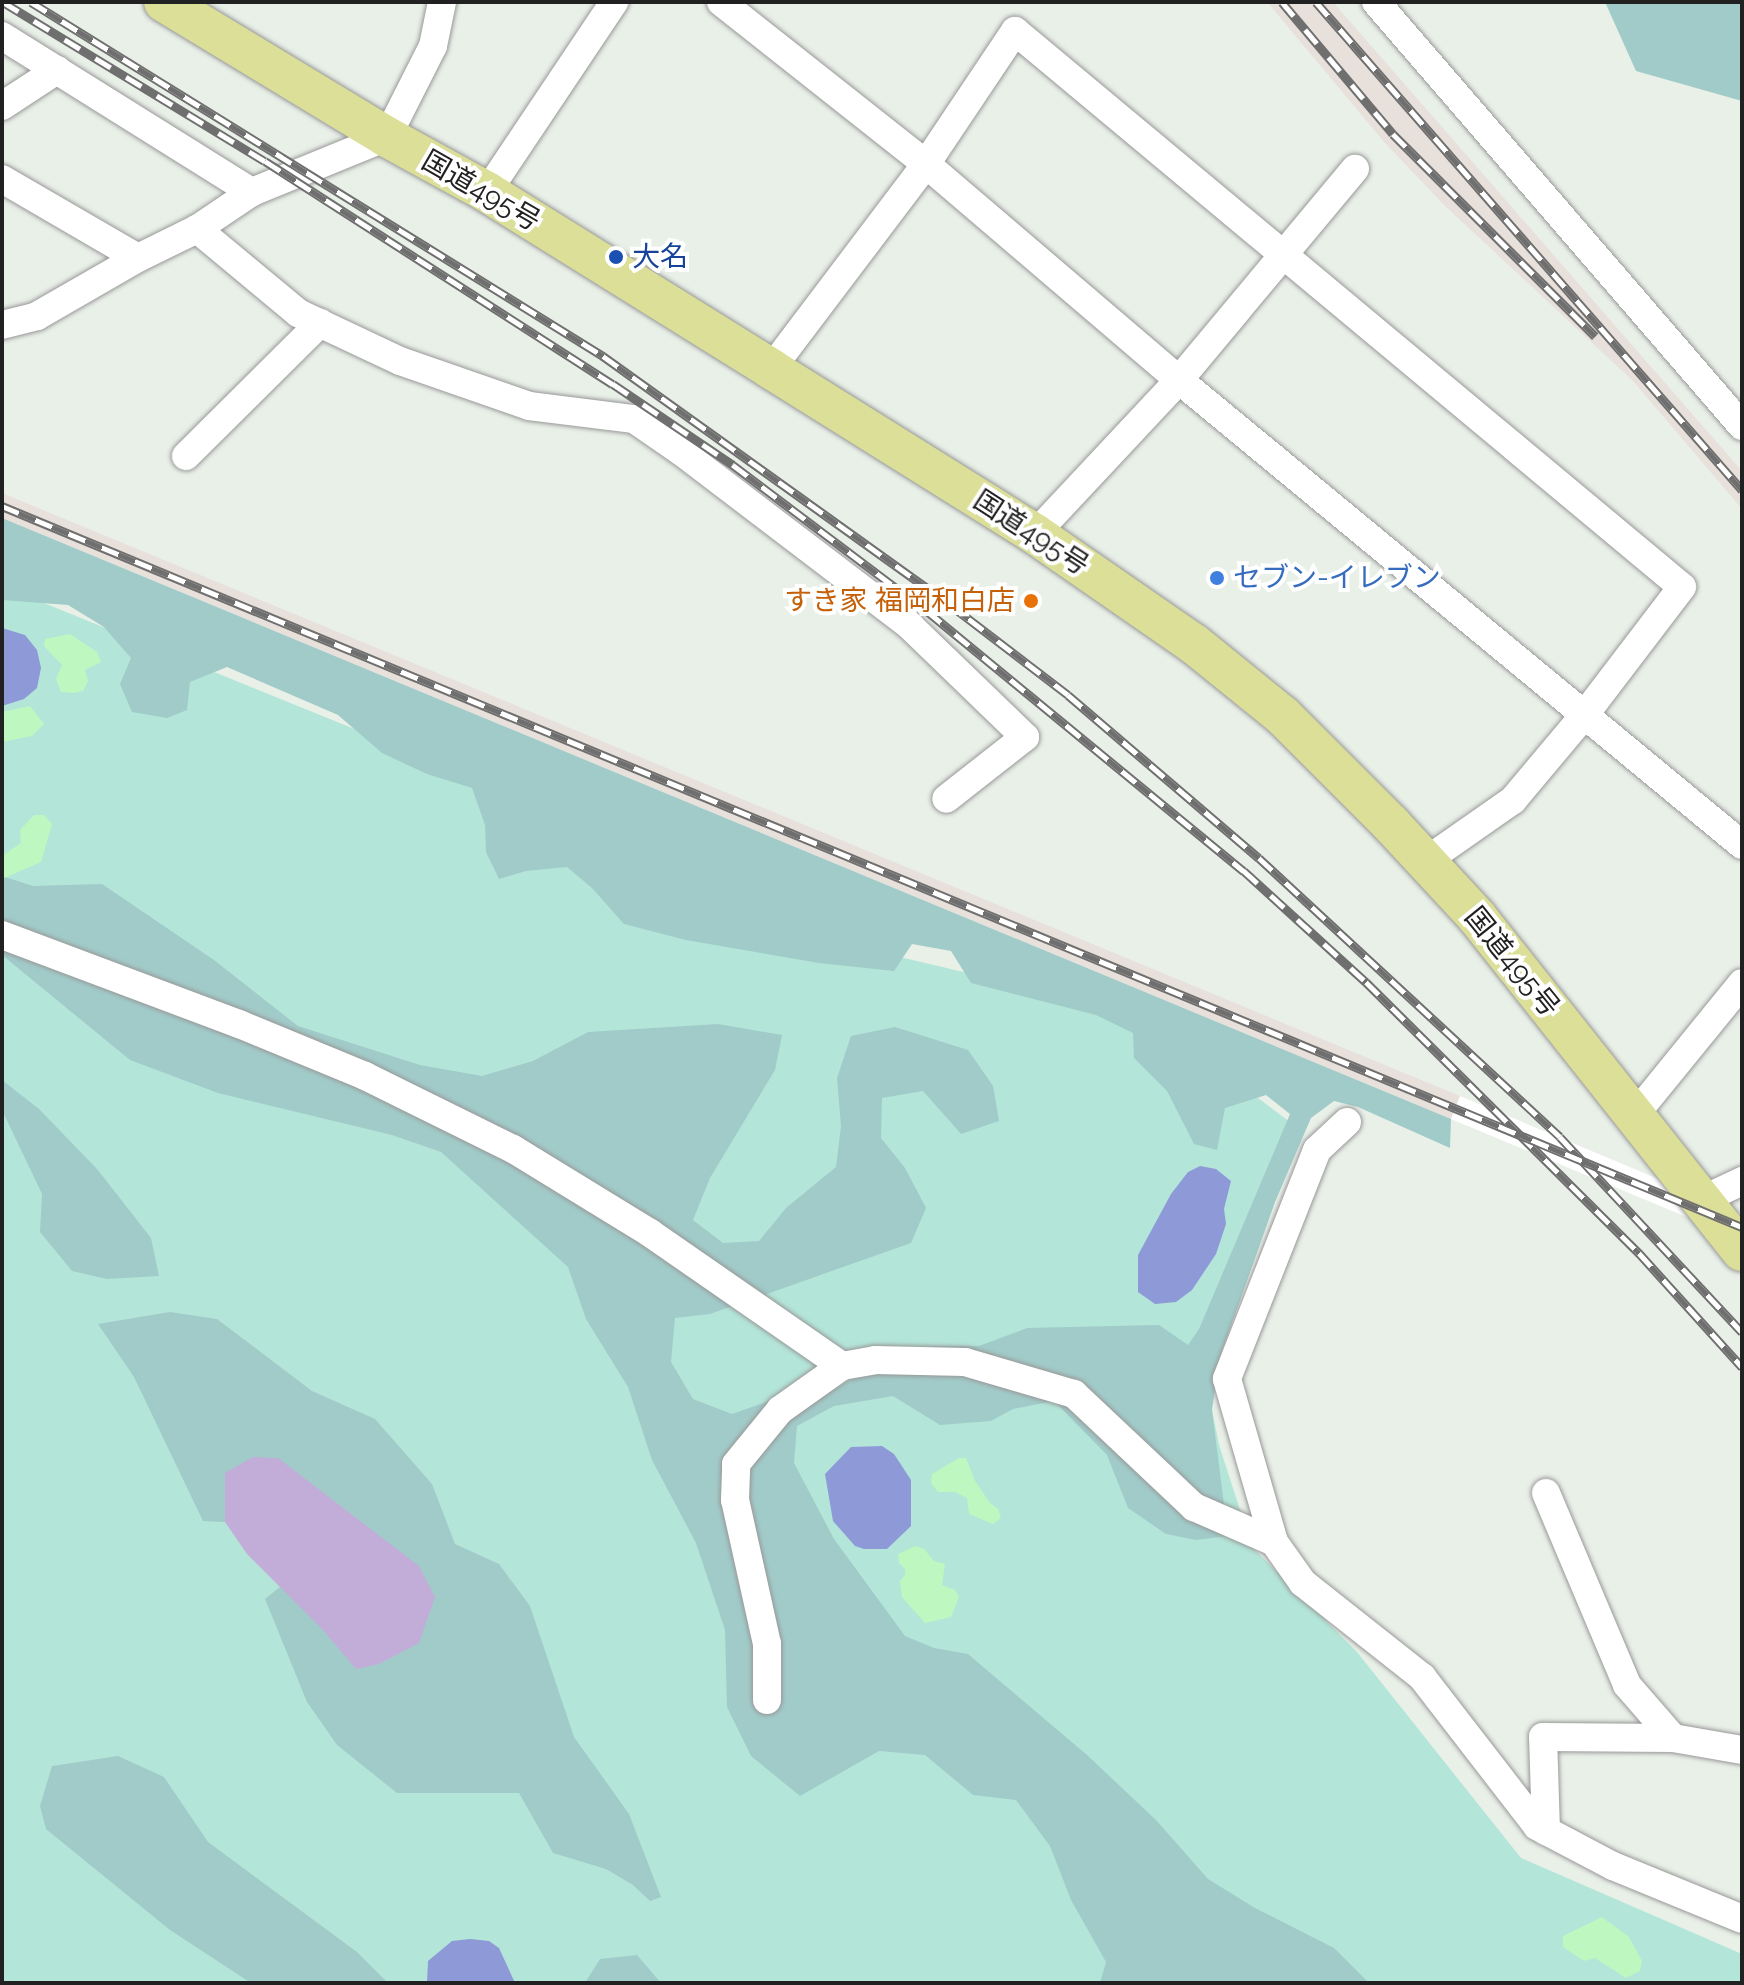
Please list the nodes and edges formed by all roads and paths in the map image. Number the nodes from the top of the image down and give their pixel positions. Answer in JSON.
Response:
{"nodes":[{"id":1,"x":164,"y":2,"type":"edge"},
{"id":2,"x":442,"y":2,"type":"edge"},
{"id":3,"x":614,"y":2,"type":"edge"},
{"id":4,"x":721,"y":2,"type":"edge"},
{"id":5,"x":1376,"y":2,"type":"edge"},
{"id":6,"x":208,"y":13,"type":"edge"},
{"id":7,"x":2,"y":36,"type":"edge"},
{"id":8,"x":57,"y":70,"type":"junction"},
{"id":9,"x":2,"y":106,"type":"edge"},
{"id":10,"x":387,"y":137,"type":"junction"},
{"id":11,"x":926,"y":164,"type":"junction"},
{"id":12,"x":1355,"y":169,"type":"dead end"},
{"id":13,"x":2,"y":179,"type":"edge"},
{"id":14,"x":252,"y":192,"type":"junction"},
{"id":15,"x":487,"y":192,"type":"junction"},
{"id":16,"x":197,"y":229,"type":"junction"},
{"id":17,"x":1282,"y":253,"type":"junction"},
{"id":18,"x":138,"y":258,"type":"junction"},
{"id":19,"x":320,"y":323,"type":"junction"},
{"id":20,"x":2,"y":325,"type":"edge"},
{"id":21,"x":771,"y":369,"type":"junction"},
{"id":22,"x":1179,"y":380,"type":"junction"},
{"id":23,"x":1742,"y":426,"type":"edge"},
{"id":24,"x":186,"y":456,"type":"dead end"},
{"id":25,"x":1035,"y":534,"type":"junction"},
{"id":26,"x":1586,"y":713,"type":"junction"},
{"id":27,"x":946,"y":799,"type":"dead end"},
{"id":28,"x":1742,"y":845,"type":"edge"},
{"id":29,"x":1426,"y":861,"type":"junction"},
{"id":30,"x":2,"y":935,"type":"edge"},
{"id":31,"x":1742,"y":983,"type":"edge"},
{"id":32,"x":1634,"y":1116,"type":"junction"},
{"id":33,"x":1347,"y":1122,"type":"dead end"},
{"id":34,"x":1742,"y":1181,"type":"edge"},
{"id":35,"x":1700,"y":1201,"type":"junction"},
{"id":36,"x":1742,"y":1251,"type":"edge"},
{"id":37,"x":842,"y":1366,"type":"junction"},
{"id":38,"x":1546,"y":1493,"type":"dead end"},
{"id":39,"x":1274,"y":1542,"type":"junction"},
{"id":40,"x":767,"y":1700,"type":"dead end"},
{"id":41,"x":1673,"y":1738,"type":"junction"},
{"id":42,"x":1742,"y":1750,"type":"edge"},
{"id":43,"x":1546,"y":1831,"type":"junction"},
{"id":44,"x":1742,"y":1919,"type":"edge"}],
"edges":[{"from":1,"to":6,"type":"highway","name":"国道495号"},
{"from":2,"to":10,"type":"street"},
{"from":3,"to":15,"type":"street"},
{"from":4,"to":11,"type":"street"},
{"from":5,"to":23,"type":"street"},
{"from":6,"to":10,"type":"highway","name":"国道495号"},
{"from":7,"to":8,"type":"street"},
{"from":8,"to":9,"type":"street"},
{"from":8,"to":14,"type":"street"},
{"from":10,"to":14,"type":"street"},
{"from":10,"to":15,"type":"highway","name":"国道495号"},
{"from":11,"to":17,"type":"street"},
{"from":11,"to":21,"type":"street"},
{"from":11,"to":22,"type":"street"},
{"from":12,"to":17,"type":"street"},
{"from":13,"to":18,"type":"street"},
{"from":14,"to":16,"type":"street"},
{"from":15,"to":21,"type":"highway","name":"国道495号"},
{"from":16,"to":18,"type":"street"},
{"from":16,"to":19,"type":"street"},
{"from":17,"to":22,"type":"street"},
{"from":17,"to":26,"type":"street"},
{"from":18,"to":20,"type":"street"},
{"from":19,"to":24,"type":"street"},
{"from":19,"to":27,"type":"street"},
{"from":21,"to":25,"type":"highway","name":"国道495号"},
{"from":22,"to":25,"type":"street"},
{"from":22,"to":26,"type":"street"},
{"from":25,"to":29,"type":"highway","name":"国道495号"},
{"from":26,"to":28,"type":"street"},
{"from":26,"to":29,"type":"street"},
{"from":29,"to":32,"type":"highway","name":"国道495号"},
{"from":30,"to":37,"type":"street"},
{"from":31,"to":32,"type":"street"},
{"from":32,"to":35,"type":"highway","name":"国道495号"},
{"from":33,"to":39,"type":"street"},
{"from":34,"to":35,"type":"street"},
{"from":35,"to":36,"type":"highway","name":"国道495号"},
{"from":37,"to":39,"type":"street"},
{"from":37,"to":40,"type":"street"},
{"from":38,"to":41,"type":"street"},
{"from":39,"to":43,"type":"street"},
{"from":41,"to":42,"type":"street"},
{"from":41,"to":43,"type":"street"},
{"from":43,"to":44,"type":"street"}]}
